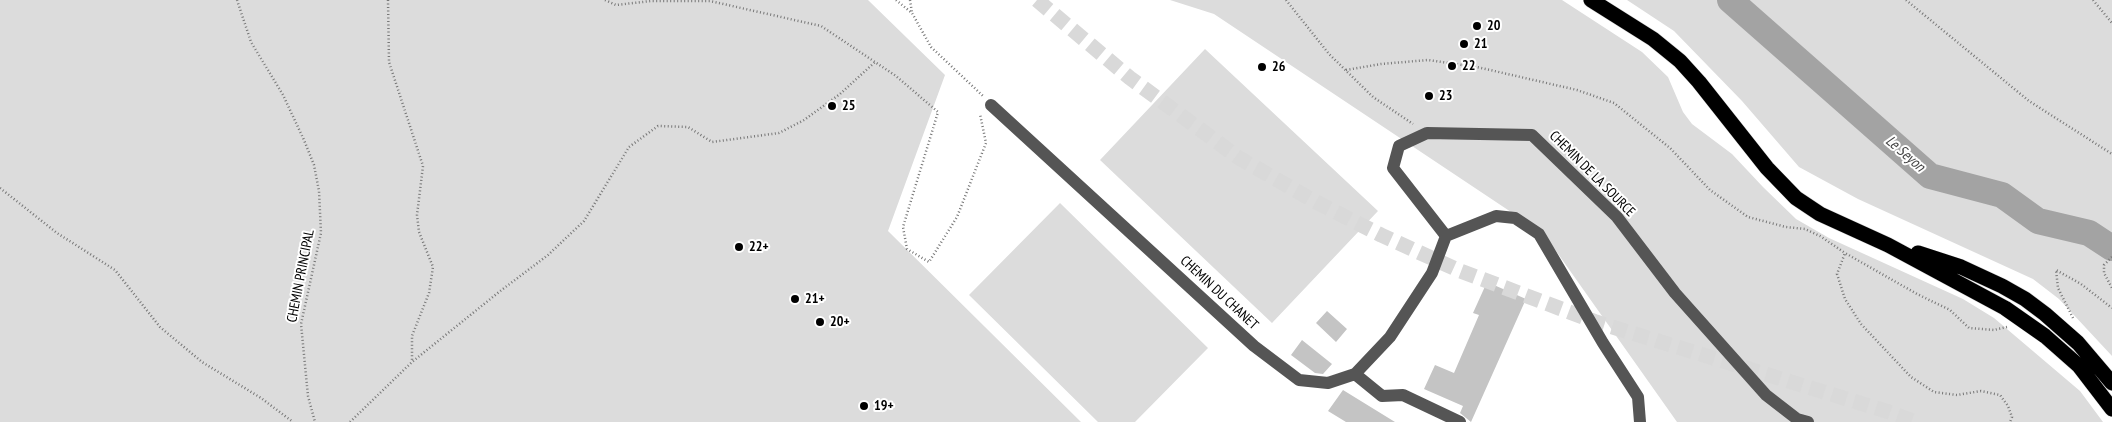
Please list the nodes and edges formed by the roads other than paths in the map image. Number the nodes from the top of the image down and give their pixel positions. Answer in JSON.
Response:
{"nodes":[{"id":1,"x":1591,"y":0,"type":"edge"},
{"id":2,"x":991,"y":105,"type":"road end"},
{"id":3,"x":1446,"y":236,"type":"junction"},
{"id":4,"x":1888,"y":245,"type":"junction"},
{"id":5,"x":1355,"y":374,"type":"junction"},
{"id":6,"x":2112,"y":383,"type":"edge"},
{"id":7,"x":2112,"y":409,"type":"edge"},
{"id":8,"x":1460,"y":422,"type":"edge"},
{"id":9,"x":1640,"y":422,"type":"edge"},
{"id":10,"x":1808,"y":422,"type":"edge"}],
"edges":[{"from":1,"to":4,"type":"highway"},
{"from":2,"to":5,"type":"street","name":"CHEMIN DU CHANET"},
{"from":3,"to":5,"type":"street"},
{"from":3,"to":9,"type":"street"},
{"from":3,"to":10,"type":"street","name":"CHEMIN DE LA SOURCE"},
{"from":4,"to":6,"type":"highway"},
{"from":4,"to":7,"type":"highway"},
{"from":5,"to":8,"type":"street"}]}
